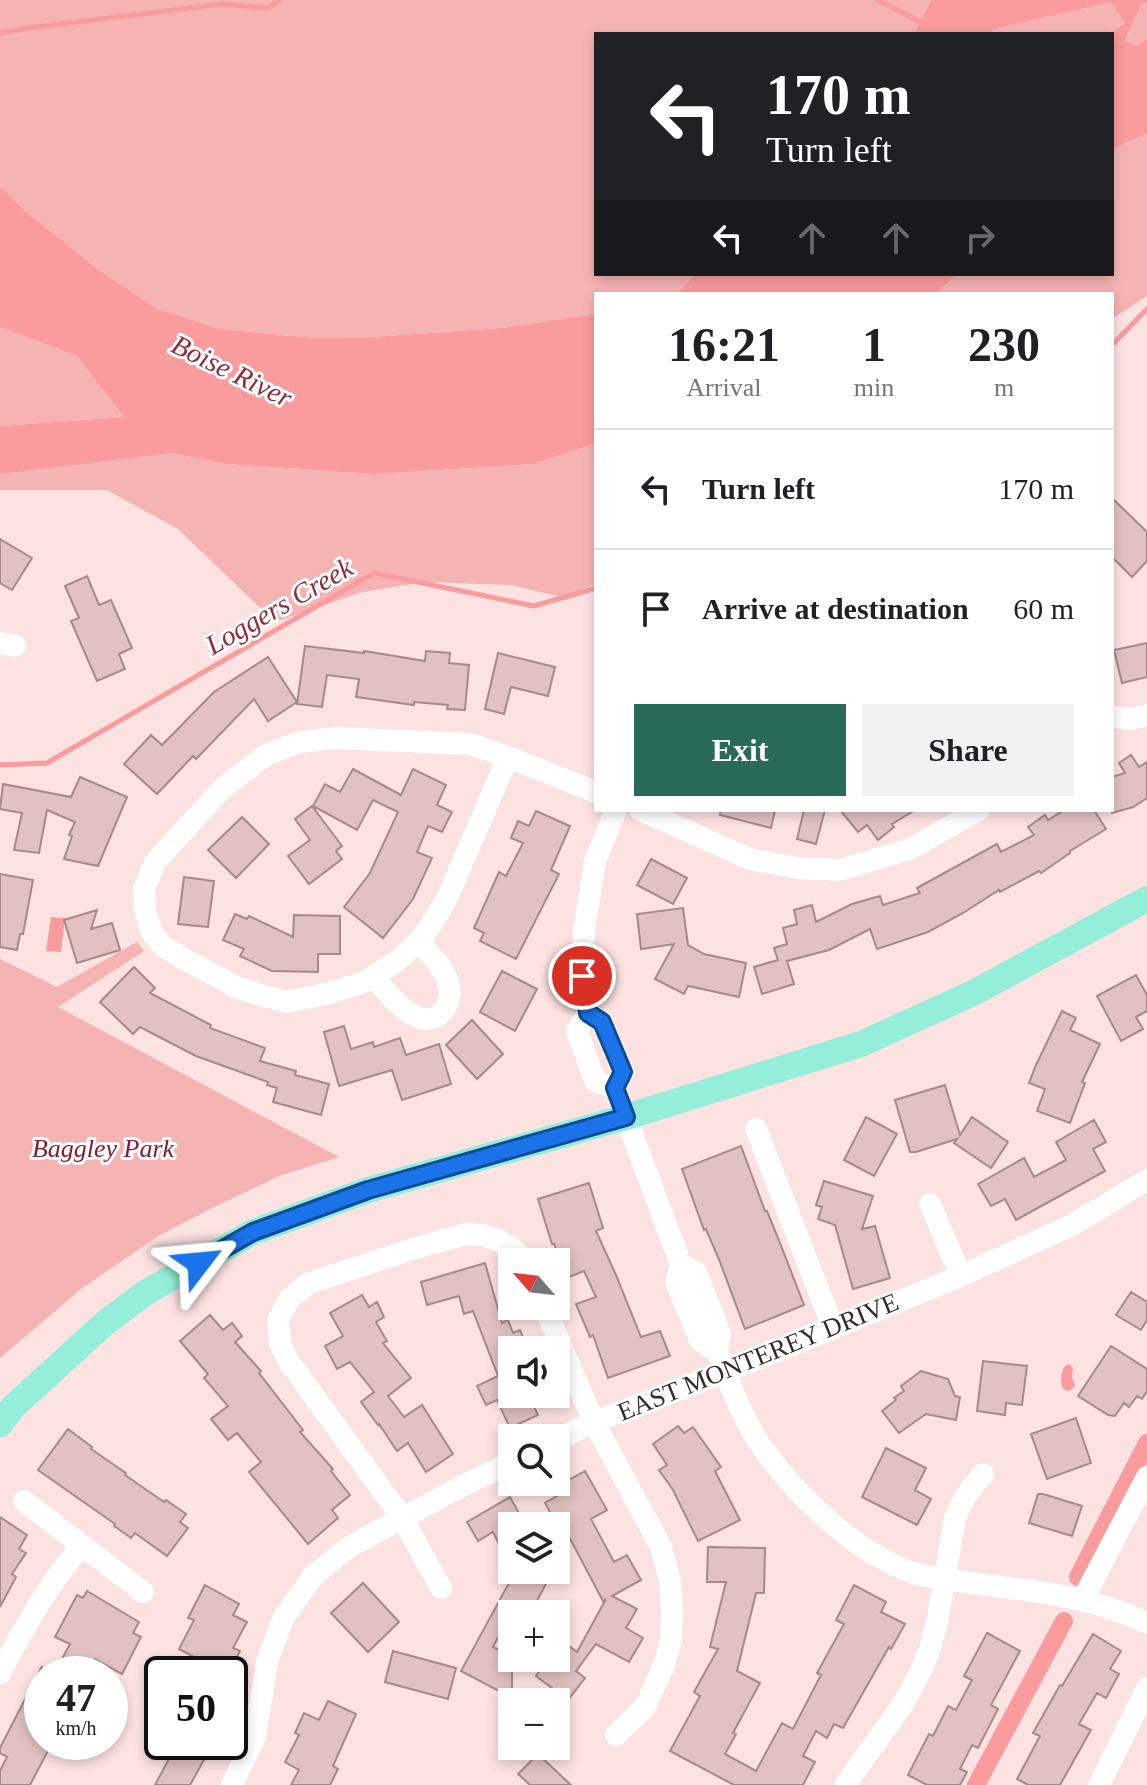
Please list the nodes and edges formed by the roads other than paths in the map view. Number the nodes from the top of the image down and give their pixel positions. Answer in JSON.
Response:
{"nodes":[{"id":1,"x":1147,"y":715,"type":"edge"},
{"id":2,"x":1114,"y":717,"type":"edge"},
{"id":3,"x":508,"y":757,"type":"junction"},
{"id":4,"x":594,"y":791,"type":"edge"},
{"id":5,"x":615,"y":812,"type":"edge"},
{"id":6,"x":644,"y":812,"type":"edge"},
{"id":7,"x":975,"y":812,"type":"edge"},
{"id":8,"x":1147,"y":899,"type":"edge"},
{"id":9,"x":419,"y":941,"type":"junction"},
{"id":10,"x":374,"y":977,"type":"junction"},
{"id":11,"x":626,"y":1117,"type":"junction"},
{"id":12,"x":756,"y":1129,"type":"dead end"},
{"id":13,"x":1147,"y":1180,"type":"edge"},
{"id":14,"x":930,"y":1204,"type":"dead end"},
{"id":15,"x":511,"y":1248,"type":"edge"},
{"id":16,"x":961,"y":1276,"type":"junction"},
{"id":17,"x":550,"y":1320,"type":"edge"},
{"id":18,"x":833,"y":1328,"type":"junction"},
{"id":19,"x":721,"y":1362,"type":"junction"},
{"id":20,"x":594,"y":1422,"type":"junction"},
{"id":21,"x":0,"y":1424,"type":"edge"},
{"id":22,"x":570,"y":1433,"type":"edge"},
{"id":23,"x":498,"y":1469,"type":"edge"},
{"id":24,"x":983,"y":1474,"type":"dead end"},
{"id":25,"x":1147,"y":1477,"type":"edge"},
{"id":26,"x":24,"y":1501,"type":"dead end"},
{"id":27,"x":403,"y":1519,"type":"junction"},
{"id":28,"x":81,"y":1546,"type":"junction"},
{"id":29,"x":944,"y":1579,"type":"junction"},
{"id":30,"x":441,"y":1588,"type":"dead end"},
{"id":31,"x":143,"y":1592,"type":"dead end"},
{"id":32,"x":1083,"y":1599,"type":"junction"},
{"id":33,"x":1147,"y":1623,"type":"edge"},
{"id":34,"x":0,"y":1673,"type":"edge"},
{"id":35,"x":1147,"y":1688,"type":"edge"},
{"id":36,"x":616,"y":1735,"type":"dead end"},
{"id":37,"x":232,"y":1785,"type":"edge"},
{"id":38,"x":845,"y":1785,"type":"edge"},
{"id":39,"x":1099,"y":1785,"type":"edge"}],
"edges":[{"from":1,"to":2,"type":"street"},
{"from":3,"to":4,"type":"street"},
{"from":3,"to":9,"type":"street"},
{"from":3,"to":10,"type":"street"},
{"from":5,"to":11,"type":"street"},
{"from":6,"to":7,"type":"street"},
{"from":8,"to":11,"type":"main road"},
{"from":9,"to":10,"type":"street"},
{"from":9,"to":10,"type":"street"},
{"from":11,"to":19,"type":"street"},
{"from":11,"to":21,"type":"main road"},
{"from":12,"to":18,"type":"street"},
{"from":13,"to":16,"type":"street","name":"EAST MONTEREY DRIVE"},
{"from":14,"to":16,"type":"street"},
{"from":15,"to":27,"type":"street"},
{"from":16,"to":18,"type":"street","name":"EAST MONTEREY DRIVE"},
{"from":17,"to":20,"type":"street"},
{"from":18,"to":19,"type":"street","name":"EAST MONTEREY DRIVE"},
{"from":19,"to":20,"type":"street","name":"EAST MONTEREY DRIVE"},
{"from":19,"to":29,"type":"street"},
{"from":20,"to":22,"type":"street","name":"EAST MONTEREY DRIVE"},
{"from":20,"to":36,"type":"street"},
{"from":23,"to":27,"type":"street"},
{"from":24,"to":29,"type":"street"},
{"from":25,"to":32,"type":"street"},
{"from":26,"to":28,"type":"street"},
{"from":27,"to":30,"type":"street"},
{"from":27,"to":37,"type":"street"},
{"from":28,"to":31,"type":"street"},
{"from":28,"to":34,"type":"street"},
{"from":29,"to":32,"type":"street"},
{"from":29,"to":38,"type":"street"},
{"from":32,"to":33,"type":"street"},
{"from":35,"to":39,"type":"street"}]}
